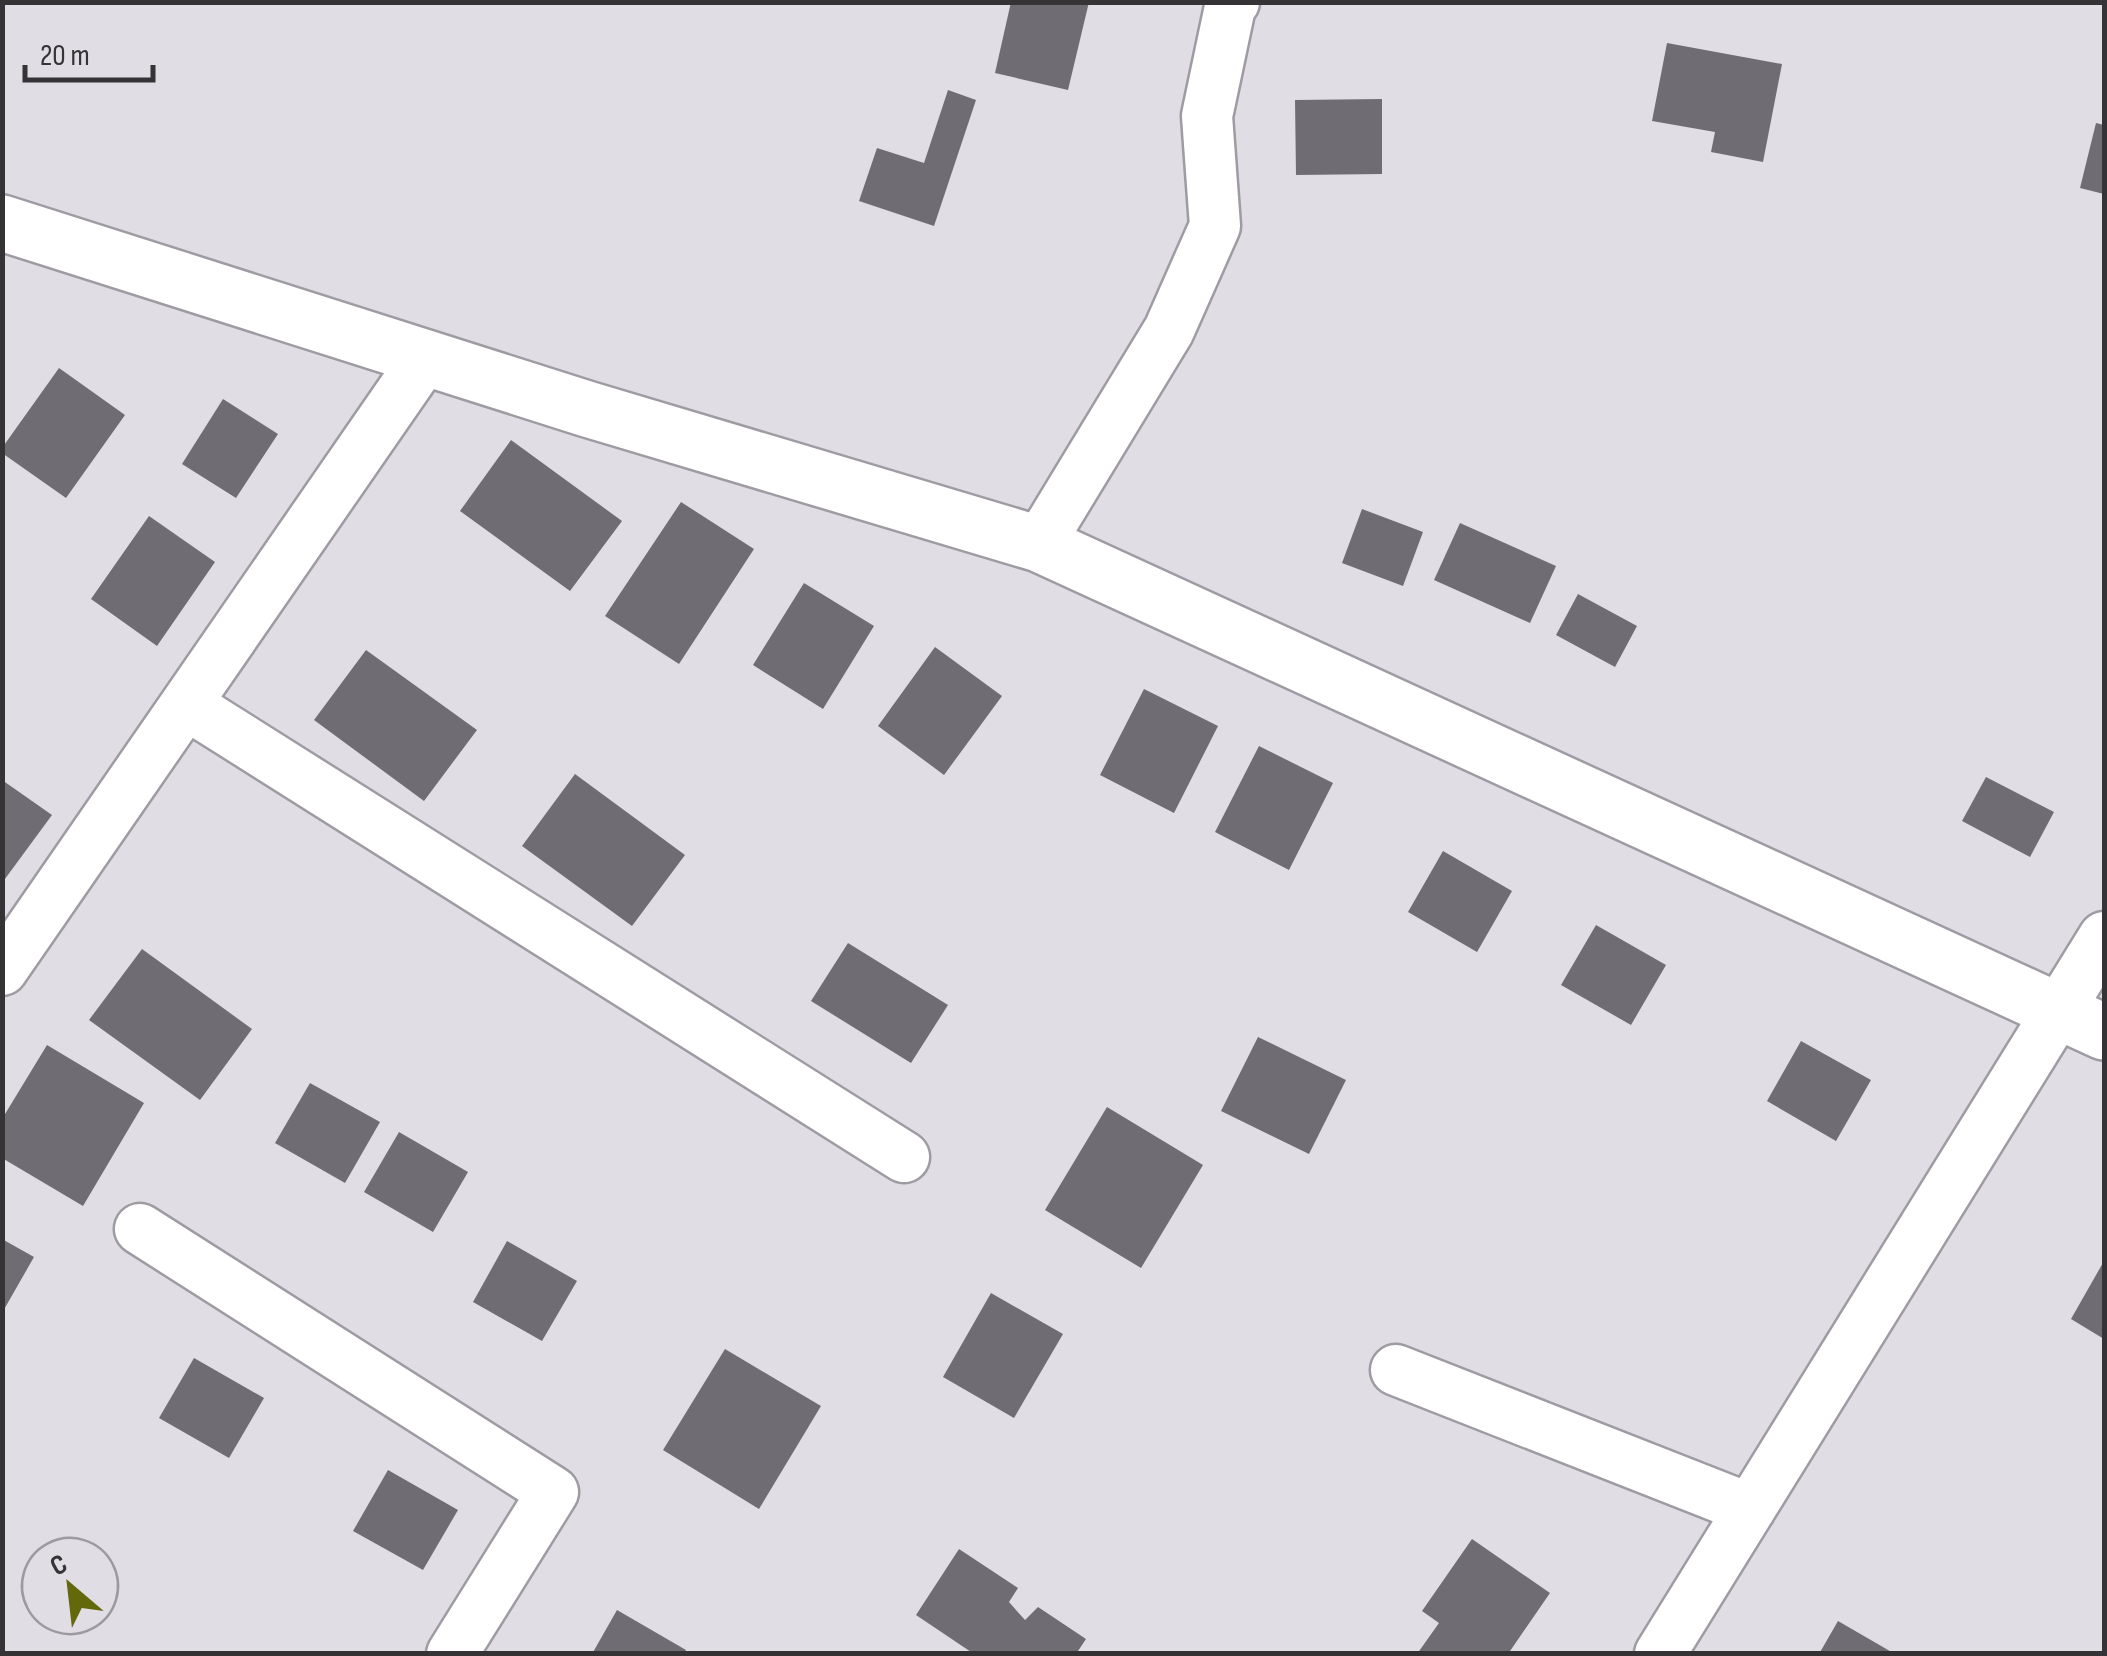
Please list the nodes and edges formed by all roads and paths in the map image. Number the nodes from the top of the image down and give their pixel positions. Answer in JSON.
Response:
{"nodes":[{"id":1,"x":1234,"y":2,"type":"edge"},
{"id":2,"x":2,"y":223,"type":"edge"},
{"id":3,"x":425,"y":358,"type":"junction"},
{"id":4,"x":1039,"y":544,"type":"junction"},
{"id":5,"x":186,"y":704,"type":"junction"},
{"id":6,"x":2104,"y":937,"type":"edge"},
{"id":7,"x":2,"y":970,"type":"edge"},
{"id":8,"x":2082,"y":1022,"type":"edge"},
{"id":9,"x":904,"y":1157,"type":"dead end"},
{"id":10,"x":140,"y":1229,"type":"dead end"},
{"id":11,"x":1396,"y":1370,"type":"dead end"},
{"id":12,"x":1750,"y":1509,"type":"junction"},
{"id":13,"x":452,"y":1654,"type":"edge"},
{"id":14,"x":1660,"y":1654,"type":"edge"}],
"edges":[{"from":1,"to":4,"type":"street"},
{"from":2,"to":3,"type":"street"},
{"from":3,"to":4,"type":"street"},
{"from":3,"to":5,"type":"street"},
{"from":4,"to":8,"type":"street"},
{"from":5,"to":7,"type":"street"},
{"from":5,"to":9,"type":"street"},
{"from":6,"to":8,"type":"street"},
{"from":8,"to":12,"type":"street"},
{"from":10,"to":13,"type":"street"},
{"from":11,"to":12,"type":"street"},
{"from":12,"to":14,"type":"street"}]}
